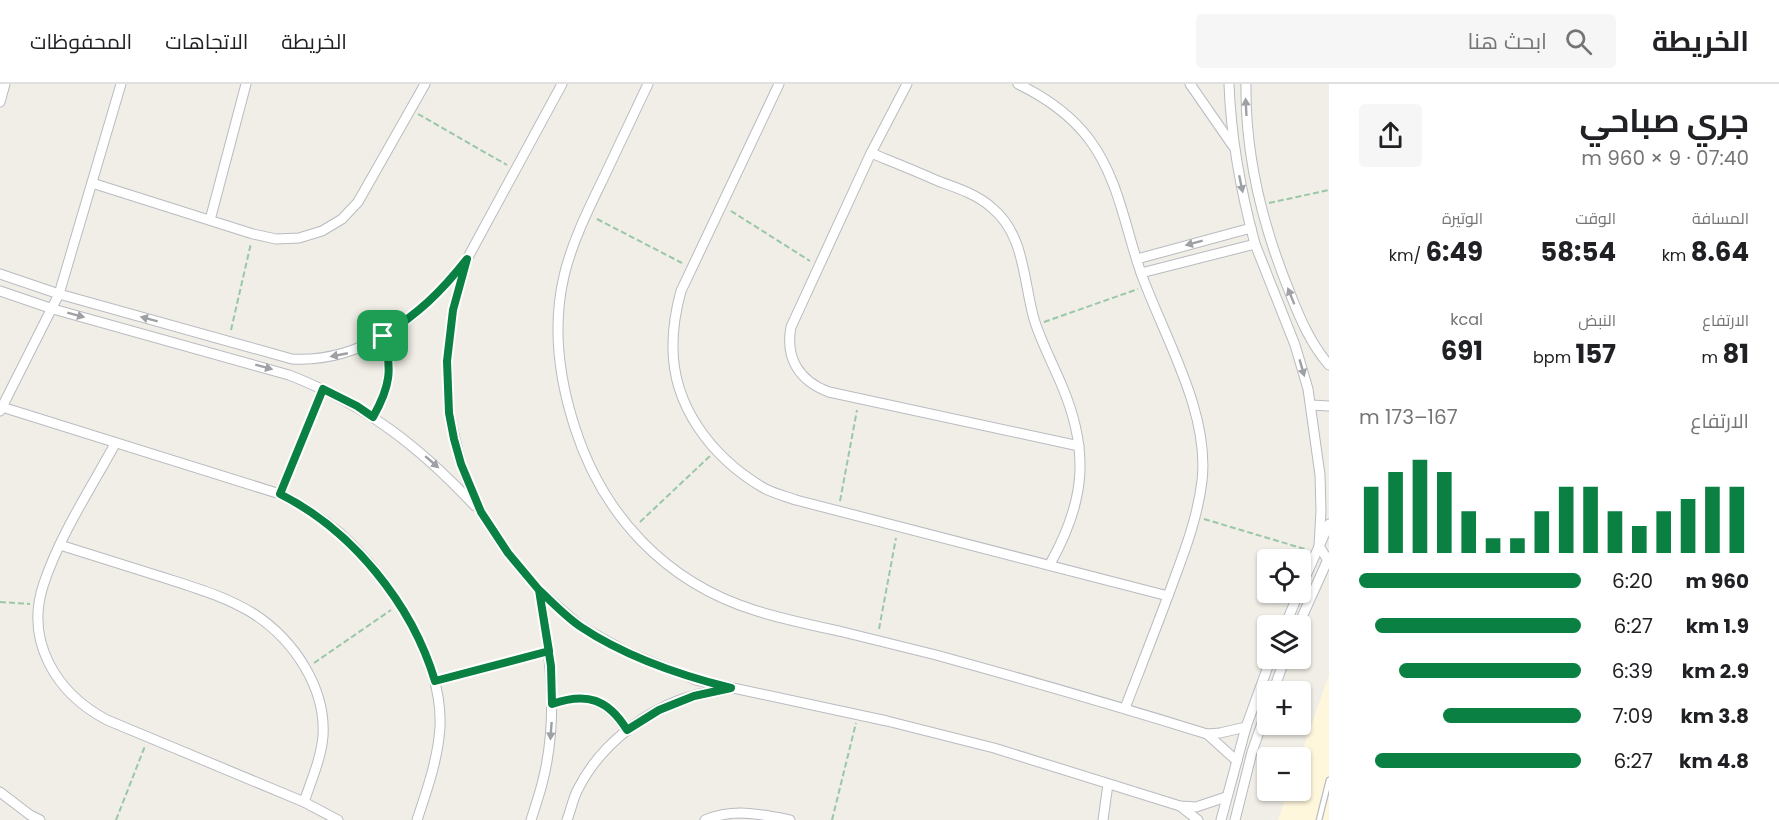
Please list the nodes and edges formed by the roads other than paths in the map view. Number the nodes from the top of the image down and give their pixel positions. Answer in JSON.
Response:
{"nodes":[{"id":1,"x":5,"y":84,"type":"edge"},
{"id":2,"x":121,"y":84,"type":"edge"},
{"id":3,"x":246,"y":84,"type":"edge"},
{"id":4,"x":425,"y":84,"type":"edge"},
{"id":5,"x":562,"y":84,"type":"edge"},
{"id":6,"x":648,"y":84,"type":"edge"},
{"id":7,"x":779,"y":84,"type":"edge"},
{"id":8,"x":907,"y":84,"type":"edge"},
{"id":9,"x":1018,"y":84,"type":"edge"},
{"id":10,"x":1190,"y":84,"type":"edge"},
{"id":11,"x":1229,"y":84,"type":"edge"},
{"id":12,"x":1246,"y":84,"type":"edge"},
{"id":13,"x":0,"y":102,"type":"edge"},
{"id":14,"x":1235,"y":150,"type":"junction"},
{"id":15,"x":871,"y":153,"type":"junction"},
{"id":16,"x":92,"y":183,"type":"junction"},
{"id":17,"x":210,"y":220,"type":"junction"},
{"id":18,"x":1251,"y":228,"type":"junction"},
{"id":19,"x":1255,"y":244,"type":"junction"},
{"id":20,"x":467,"y":259,"type":"junction"},
{"id":21,"x":1137,"y":259,"type":"junction"},
{"id":22,"x":1141,"y":273,"type":"junction"},
{"id":23,"x":0,"y":274,"type":"edge"},
{"id":24,"x":0,"y":291,"type":"edge"},
{"id":25,"x":60,"y":294,"type":"junction"},
{"id":26,"x":53,"y":309,"type":"junction"},
{"id":27,"x":383,"y":336,"type":"junction"},
{"id":28,"x":1329,"y":365,"type":"edge"},
{"id":29,"x":1311,"y":405,"type":"junction"},
{"id":30,"x":1329,"y":406,"type":"edge"},
{"id":31,"x":1,"y":409,"type":"edge"},
{"id":32,"x":373,"y":417,"type":"junction"},
{"id":33,"x":115,"y":444,"type":"junction"},
{"id":34,"x":1079,"y":446,"type":"junction"},
{"id":35,"x":481,"y":512,"type":"junction"},
{"id":36,"x":1329,"y":524,"type":"edge"},
{"id":37,"x":60,"y":546,"type":"junction"},
{"id":38,"x":1318,"y":549,"type":"junction"},
{"id":39,"x":1328,"y":559,"type":"edge"},
{"id":40,"x":1050,"y":564,"type":"junction"},
{"id":41,"x":1311,"y":565,"type":"edge"},
{"id":42,"x":539,"y":590,"type":"junction"},
{"id":43,"x":1168,"y":596,"type":"junction"},
{"id":44,"x":1303,"y":615,"type":"edge"},
{"id":45,"x":1267,"y":669,"type":"edge"},
{"id":46,"x":731,"y":688,"type":"junction"},
{"id":47,"x":552,"y":704,"type":"junction"},
{"id":48,"x":1125,"y":708,"type":"junction"},
{"id":49,"x":1246,"y":727,"type":"junction"},
{"id":50,"x":627,"y":730,"type":"junction"},
{"id":51,"x":1207,"y":734,"type":"junction"},
{"id":52,"x":1258,"y":735,"type":"edge"},
{"id":53,"x":1237,"y":761,"type":"junction"},
{"id":54,"x":1329,"y":780,"type":"edge"},
{"id":55,"x":1108,"y":784,"type":"junction"},
{"id":56,"x":0,"y":792,"type":"edge"},
{"id":57,"x":1226,"y":797,"type":"junction"},
{"id":58,"x":304,"y":802,"type":"junction"},
{"id":59,"x":1180,"y":806,"type":"junction"},
{"id":60,"x":40,"y":820,"type":"edge"},
{"id":61,"x":338,"y":820,"type":"edge"},
{"id":62,"x":417,"y":820,"type":"edge"},
{"id":63,"x":531,"y":820,"type":"edge"},
{"id":64,"x":567,"y":820,"type":"edge"},
{"id":65,"x":705,"y":820,"type":"edge"},
{"id":66,"x":790,"y":820,"type":"edge"},
{"id":67,"x":1103,"y":820,"type":"edge"},
{"id":68,"x":1198,"y":820,"type":"edge"},
{"id":69,"x":1221,"y":820,"type":"edge"},
{"id":70,"x":1235,"y":820,"type":"edge"},
{"id":71,"x":1319,"y":820,"type":"edge"}],
"edges":[{"from":1,"to":13,"type":"street"},
{"from":2,"to":16,"type":"street"},
{"from":3,"to":17,"type":"street"},
{"from":4,"to":17,"type":"street"},
{"from":5,"to":20,"type":"street"},
{"from":6,"to":48,"type":"street"},
{"from":7,"to":40,"type":"street"},
{"from":8,"to":15,"type":"street"},
{"from":9,"to":21,"type":"street"},
{"from":10,"to":14,"type":"street"},
{"from":11,"to":14,"type":"street"},
{"from":28,"to":12,"type":"street","one_way":true},
{"from":14,"to":18,"type":"street","one_way":true},
{"from":15,"to":34,"type":"street"},
{"from":15,"to":34,"type":"street"},
{"from":16,"to":17,"type":"street"},
{"from":16,"to":25,"type":"street"},
{"from":18,"to":19,"type":"street"},
{"from":18,"to":21,"type":"street","one_way":true},
{"from":19,"to":22,"type":"street"},
{"from":19,"to":29,"type":"street","one_way":true},
{"from":20,"to":27,"type":"street"},
{"from":20,"to":35,"type":"street"},
{"from":21,"to":22,"type":"street"},
{"from":22,"to":43,"type":"street"},
{"from":23,"to":25,"type":"street"},
{"from":24,"to":26,"type":"street"},
{"from":25,"to":26,"type":"street"},
{"from":27,"to":25,"type":"street","one_way":true},
{"from":26,"to":31,"type":"street"},
{"from":26,"to":32,"type":"street","one_way":true},
{"from":27,"to":32,"type":"street"},
{"from":29,"to":30,"type":"street"},
{"from":29,"to":38,"type":"street"},
{"from":31,"to":33,"type":"street"},
{"from":32,"to":35,"type":"street","one_way":true},
{"from":33,"to":37,"type":"street"},
{"from":33,"to":62,"type":"street"},
{"from":34,"to":40,"type":"street"},
{"from":35,"to":42,"type":"street"},
{"from":36,"to":38,"type":"street"},
{"from":37,"to":58,"type":"street"},
{"from":37,"to":58,"type":"street"},
{"from":38,"to":39,"type":"street"},
{"from":38,"to":41,"type":"street"},
{"from":39,"to":44,"type":"street"},
{"from":40,"to":43,"type":"street"},
{"from":42,"to":46,"type":"street"},
{"from":42,"to":47,"type":"street"},
{"from":43,"to":48,"type":"street"},
{"from":45,"to":49,"type":"street"},
{"from":46,"to":50,"type":"street"},
{"from":46,"to":55,"type":"street"},
{"from":47,"to":50,"type":"street"},
{"from":47,"to":63,"type":"street","one_way":true},
{"from":48,"to":51,"type":"street"},
{"from":49,"to":51,"type":"street"},
{"from":49,"to":53,"type":"street"},
{"from":50,"to":64,"type":"street"},
{"from":51,"to":53,"type":"street"},
{"from":52,"to":70,"type":"street"},
{"from":53,"to":57,"type":"street"},
{"from":54,"to":71,"type":"lane"},
{"from":55,"to":59,"type":"street"},
{"from":55,"to":67,"type":"street"},
{"from":56,"to":60,"type":"street"},
{"from":57,"to":59,"type":"street"},
{"from":57,"to":69,"type":"street"},
{"from":58,"to":61,"type":"street"},
{"from":59,"to":68,"type":"street"},
{"from":65,"to":66,"type":"street"}]}
